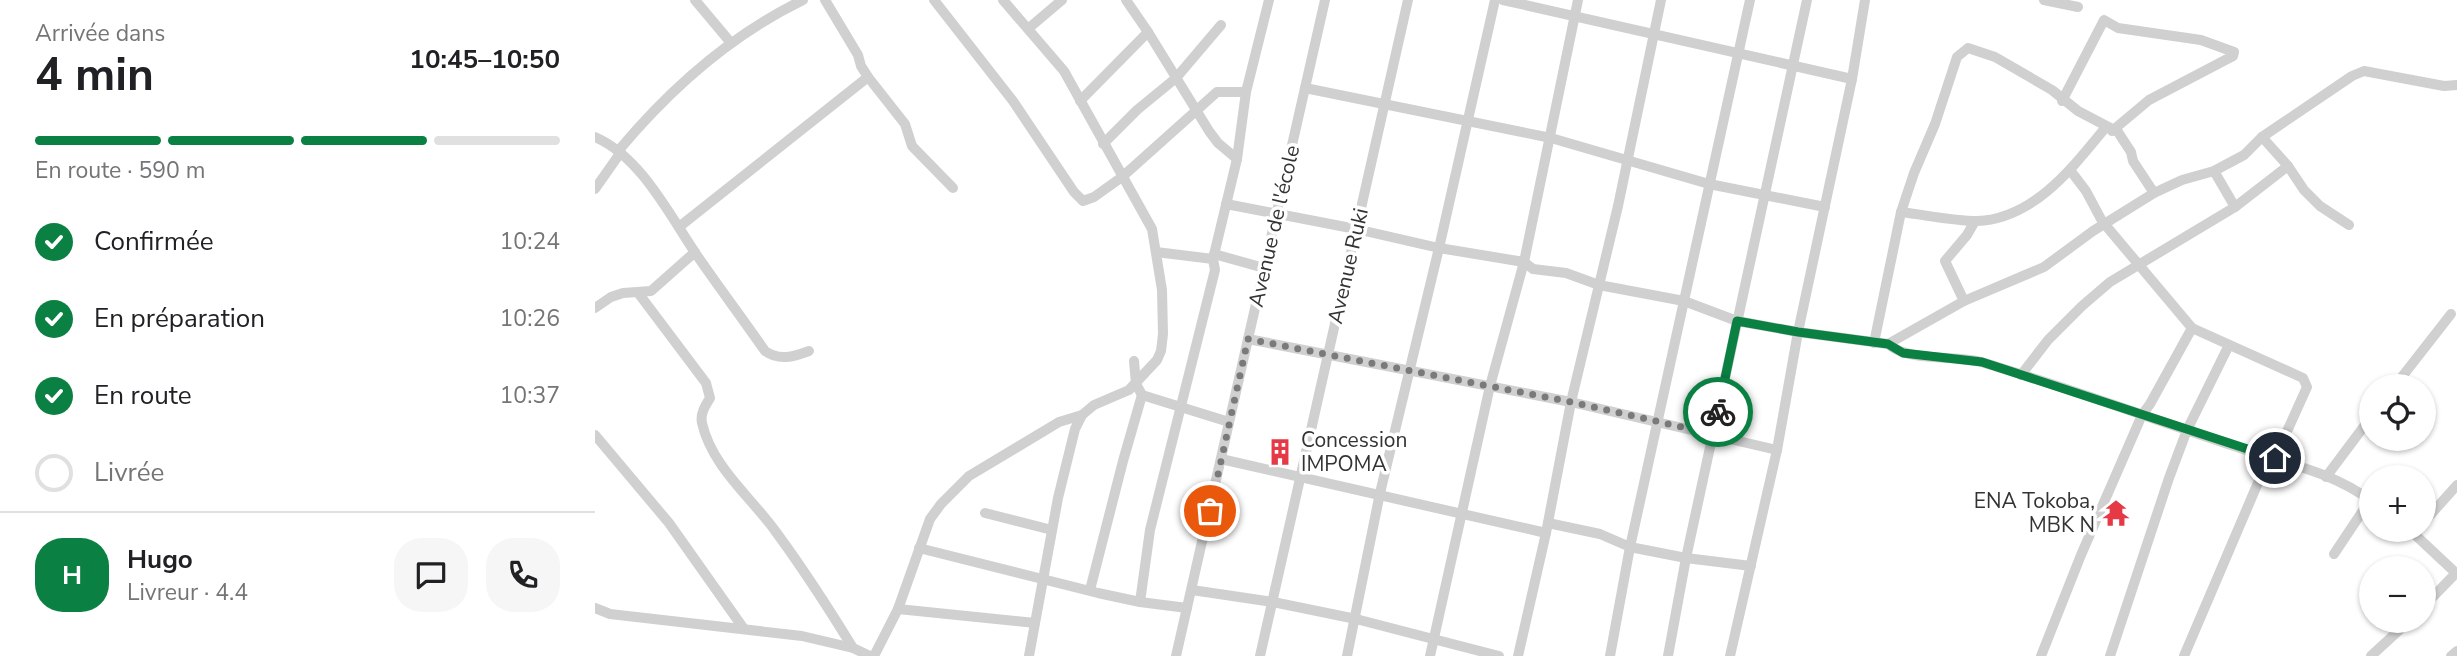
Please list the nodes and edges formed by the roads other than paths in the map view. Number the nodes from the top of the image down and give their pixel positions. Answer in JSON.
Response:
{"nodes":[{"id":1,"x":695,"y":0,"type":"edge"},
{"id":2,"x":803,"y":0,"type":"edge"},
{"id":3,"x":825,"y":0,"type":"edge"},
{"id":4,"x":934,"y":0,"type":"edge"},
{"id":5,"x":1003,"y":0,"type":"edge"},
{"id":6,"x":1062,"y":0,"type":"edge"},
{"id":7,"x":1126,"y":0,"type":"edge"},
{"id":8,"x":1269,"y":0,"type":"edge"},
{"id":9,"x":1325,"y":0,"type":"edge"},
{"id":10,"x":1408,"y":0,"type":"edge"},
{"id":11,"x":1495,"y":0,"type":"edge"},
{"id":12,"x":1503,"y":0,"type":"edge"},
{"id":13,"x":1578,"y":0,"type":"edge"},
{"id":14,"x":1661,"y":0,"type":"edge"},
{"id":15,"x":1750,"y":0,"type":"edge"},
{"id":16,"x":1807,"y":0,"type":"edge"},
{"id":17,"x":1865,"y":0,"type":"edge"},
{"id":18,"x":2044,"y":0,"type":"edge"},
{"id":19,"x":2078,"y":7,"type":"dead end"},
{"id":20,"x":1574,"y":17,"type":"junction"},
{"id":21,"x":1221,"y":25,"type":"dead end"},
{"id":22,"x":1028,"y":28,"type":"junction"},
{"id":23,"x":1149,"y":32,"type":"junction"},
{"id":24,"x":1654,"y":34,"type":"junction"},
{"id":25,"x":730,"y":43,"type":"junction"},
{"id":26,"x":1738,"y":55,"type":"junction"},
{"id":27,"x":1792,"y":67,"type":"junction"},
{"id":28,"x":868,"y":77,"type":"junction"},
{"id":29,"x":1176,"y":78,"type":"junction"},
{"id":30,"x":1852,"y":79,"type":"junction"},
{"id":31,"x":2457,"y":85,"type":"edge"},
{"id":32,"x":1305,"y":88,"type":"junction"},
{"id":33,"x":1246,"y":92,"type":"junction"},
{"id":34,"x":1080,"y":101,"type":"junction"},
{"id":35,"x":2063,"y":101,"type":"junction"},
{"id":36,"x":1384,"y":106,"type":"junction"},
{"id":37,"x":1197,"y":111,"type":"junction"},
{"id":38,"x":1468,"y":122,"type":"junction"},
{"id":39,"x":2109,"y":129,"type":"junction"},
{"id":40,"x":595,"y":137,"type":"edge"},
{"id":41,"x":2262,"y":137,"type":"junction"},
{"id":42,"x":1551,"y":138,"type":"junction"},
{"id":43,"x":1103,"y":144,"type":"junction"},
{"id":44,"x":620,"y":151,"type":"junction"},
{"id":45,"x":1237,"y":159,"type":"junction"},
{"id":46,"x":1629,"y":159,"type":"junction"},
{"id":47,"x":2288,"y":166,"type":"junction"},
{"id":48,"x":2070,"y":170,"type":"junction"},
{"id":49,"x":2214,"y":171,"type":"junction"},
{"id":50,"x":1122,"y":177,"type":"junction"},
{"id":51,"x":1709,"y":184,"type":"junction"},
{"id":52,"x":953,"y":188,"type":"dead end"},
{"id":53,"x":595,"y":190,"type":"edge"},
{"id":54,"x":2154,"y":193,"type":"junction"},
{"id":55,"x":1765,"y":194,"type":"junction"},
{"id":56,"x":1226,"y":204,"type":"junction"},
{"id":57,"x":1825,"y":207,"type":"junction"},
{"id":58,"x":2235,"y":207,"type":"junction"},
{"id":59,"x":1901,"y":212,"type":"junction"},
{"id":60,"x":1276,"y":215,"type":"junction"},
{"id":61,"x":1975,"y":221,"type":"junction"},
{"id":62,"x":2106,"y":223,"type":"junction"},
{"id":63,"x":2349,"y":225,"type":"dead end"},
{"id":64,"x":679,"y":227,"type":"junction"},
{"id":65,"x":1356,"y":229,"type":"junction"},
{"id":66,"x":1439,"y":248,"type":"junction"},
{"id":67,"x":695,"y":252,"type":"junction"},
{"id":68,"x":1157,"y":252,"type":"junction"},
{"id":69,"x":1214,"y":256,"type":"junction"},
{"id":70,"x":1524,"y":262,"type":"junction"},
{"id":71,"x":2138,"y":264,"type":"junction"},
{"id":72,"x":1264,"y":268,"type":"junction"},
{"id":73,"x":1599,"y":285,"type":"junction"},
{"id":74,"x":639,"y":294,"type":"junction"},
{"id":75,"x":1684,"y":301,"type":"junction"},
{"id":76,"x":1964,"y":301,"type":"junction"},
{"id":77,"x":595,"y":308,"type":"edge"},
{"id":78,"x":2451,"y":314,"type":"dead end"},
{"id":79,"x":1737,"y":321,"type":"junction"},
{"id":80,"x":2192,"y":328,"type":"junction"},
{"id":81,"x":1798,"y":332,"type":"junction"},
{"id":82,"x":1248,"y":339,"type":"junction"},
{"id":83,"x":1874,"y":343,"type":"junction"},
{"id":84,"x":1888,"y":344,"type":"junction"},
{"id":85,"x":2229,"y":345,"type":"junction"},
{"id":86,"x":809,"y":351,"type":"dead end"},
{"id":87,"x":1328,"y":354,"type":"junction"},
{"id":88,"x":1134,"y":361,"type":"dead end"},
{"id":89,"x":1410,"y":371,"type":"junction"},
{"id":90,"x":2404,"y":374,"type":"edge"},
{"id":91,"x":2021,"y":375,"type":"junction"},
{"id":92,"x":1136,"y":384,"type":"junction"},
{"id":93,"x":1490,"y":386,"type":"junction"},
{"id":94,"x":1142,"y":396,"type":"junction"},
{"id":95,"x":1571,"y":402,"type":"junction"},
{"id":96,"x":1182,"y":408,"type":"junction"},
{"id":97,"x":1082,"y":415,"type":"junction"},
{"id":98,"x":2142,"y":415,"type":"junction"},
{"id":99,"x":1659,"y":421,"type":"junction"},
{"id":100,"x":1229,"y":422,"type":"junction"},
{"id":101,"x":2187,"y":430,"type":"junction"},
{"id":102,"x":2359,"y":433,"type":"edge"},
{"id":103,"x":1713,"y":434,"type":"junction"},
{"id":104,"x":595,"y":435,"type":"edge"},
{"id":105,"x":1777,"y":450,"type":"junction"},
{"id":106,"x":2272,"y":458,"type":"junction"},
{"id":107,"x":1221,"y":459,"type":"junction"},
{"id":108,"x":1300,"y":476,"type":"junction"},
{"id":109,"x":2326,"y":477,"type":"junction"},
{"id":110,"x":2457,"y":485,"type":"edge"},
{"id":111,"x":2359,"y":492,"type":"edge"},
{"id":112,"x":1380,"y":493,"type":"junction"},
{"id":113,"x":2436,"y":509,"type":"edge"},
{"id":114,"x":1463,"y":512,"type":"junction"},
{"id":115,"x":985,"y":513,"type":"dead end"},
{"id":116,"x":2359,"y":518,"type":"edge"},
{"id":117,"x":1547,"y":528,"type":"junction"},
{"id":118,"x":1052,"y":530,"type":"junction"},
{"id":119,"x":2425,"y":542,"type":"edge"},
{"id":120,"x":1630,"y":547,"type":"junction"},
{"id":121,"x":919,"y":548,"type":"junction"},
{"id":122,"x":2334,"y":554,"type":"dead end"},
{"id":123,"x":1686,"y":558,"type":"junction"},
{"id":124,"x":1751,"y":566,"type":"junction"},
{"id":125,"x":2456,"y":573,"type":"edge"},
{"id":126,"x":1043,"y":578,"type":"junction"},
{"id":127,"x":1090,"y":590,"type":"junction"},
{"id":128,"x":1192,"y":590,"type":"junction"},
{"id":129,"x":2436,"y":594,"type":"edge"},
{"id":130,"x":1140,"y":602,"type":"junction"},
{"id":131,"x":1273,"y":602,"type":"junction"},
{"id":132,"x":729,"y":605,"type":"junction"},
{"id":133,"x":595,"y":608,"type":"edge"},
{"id":134,"x":1187,"y":608,"type":"junction"},
{"id":135,"x":898,"y":609,"type":"junction"},
{"id":136,"x":1356,"y":619,"type":"junction"},
{"id":137,"x":1035,"y":623,"type":"junction"},
{"id":138,"x":719,"y":627,"type":"junction"},
{"id":139,"x":744,"y":629,"type":"junction"},
{"id":140,"x":2397,"y":633,"type":"edge"},
{"id":141,"x":1434,"y":640,"type":"junction"},
{"id":142,"x":853,"y":648,"type":"junction"},
{"id":143,"x":2457,"y":651,"type":"edge"},
{"id":144,"x":2374,"y":655,"type":"edge"},
{"id":145,"x":872,"y":656,"type":"edge"},
{"id":146,"x":1029,"y":656,"type":"edge"},
{"id":147,"x":1176,"y":656,"type":"edge"},
{"id":148,"x":1260,"y":656,"type":"edge"},
{"id":149,"x":1347,"y":656,"type":"edge"},
{"id":150,"x":1430,"y":656,"type":"edge"},
{"id":151,"x":1499,"y":656,"type":"edge"},
{"id":152,"x":1518,"y":656,"type":"edge"},
{"id":153,"x":1610,"y":656,"type":"edge"},
{"id":154,"x":1668,"y":656,"type":"edge"},
{"id":155,"x":1730,"y":656,"type":"edge"},
{"id":156,"x":2041,"y":656,"type":"edge"},
{"id":157,"x":2110,"y":656,"type":"edge"},
{"id":158,"x":2184,"y":656,"type":"edge"},
{"id":159,"x":2451,"y":656,"type":"edge"}],
"edges":[{"from":1,"to":25,"type":"street"},
{"from":2,"to":25,"type":"street"},
{"from":3,"to":28,"type":"street"},
{"from":4,"to":50,"type":"street"},
{"from":5,"to":22,"type":"street"},
{"from":6,"to":22,"type":"street"},
{"from":7,"to":23,"type":"street"},
{"from":8,"to":33,"type":"street"},
{"from":9,"to":32,"type":"street","name":"Avenue de l'école"},
{"from":10,"to":36,"type":"street","name":"Avenue Ruki"},
{"from":11,"to":38,"type":"street"},
{"from":12,"to":20,"type":"street"},
{"from":13,"to":20,"type":"street"},
{"from":14,"to":24,"type":"street"},
{"from":15,"to":26,"type":"street"},
{"from":16,"to":27,"type":"street"},
{"from":17,"to":30,"type":"street"},
{"from":18,"to":19,"type":"street"},
{"from":20,"to":24,"type":"street"},
{"from":20,"to":42,"type":"street"},
{"from":21,"to":29,"type":"street"},
{"from":22,"to":34,"type":"street"},
{"from":23,"to":29,"type":"street"},
{"from":23,"to":34,"type":"street"},
{"from":24,"to":26,"type":"street"},
{"from":24,"to":46,"type":"street"},
{"from":25,"to":44,"type":"street"},
{"from":26,"to":27,"type":"street"},
{"from":26,"to":51,"type":"street"},
{"from":27,"to":30,"type":"street"},
{"from":27,"to":55,"type":"street"},
{"from":28,"to":52,"type":"street"},
{"from":28,"to":64,"type":"street"},
{"from":29,"to":37,"type":"street"},
{"from":29,"to":43,"type":"street"},
{"from":30,"to":57,"type":"street"},
{"from":31,"to":41,"type":"street"},
{"from":32,"to":36,"type":"street"},
{"from":32,"to":60,"type":"street","name":"Avenue de l'école"},
{"from":33,"to":37,"type":"street"},
{"from":33,"to":45,"type":"street"},
{"from":34,"to":43,"type":"street"},
{"from":35,"to":39,"type":"street"},
{"from":35,"to":39,"type":"street"},
{"from":35,"to":59,"type":"street"},
{"from":36,"to":38,"type":"street"},
{"from":36,"to":65,"type":"street","name":"Avenue Ruki"},
{"from":37,"to":45,"type":"street"},
{"from":37,"to":50,"type":"street"},
{"from":38,"to":42,"type":"street"},
{"from":38,"to":66,"type":"street"},
{"from":39,"to":48,"type":"street"},
{"from":39,"to":54,"type":"street"},
{"from":40,"to":44,"type":"street"},
{"from":41,"to":47,"type":"street"},
{"from":41,"to":49,"type":"street"},
{"from":42,"to":46,"type":"street"},
{"from":42,"to":70,"type":"street"},
{"from":43,"to":50,"type":"street"},
{"from":44,"to":53,"type":"street"},
{"from":44,"to":64,"type":"street"},
{"from":45,"to":56,"type":"street"},
{"from":46,"to":51,"type":"street"},
{"from":46,"to":73,"type":"street"},
{"from":47,"to":58,"type":"street"},
{"from":47,"to":63,"type":"street"},
{"from":48,"to":61,"type":"street"},
{"from":48,"to":62,"type":"street"},
{"from":49,"to":54,"type":"street"},
{"from":49,"to":58,"type":"street"},
{"from":50,"to":68,"type":"street"},
{"from":51,"to":55,"type":"street"},
{"from":51,"to":75,"type":"street"},
{"from":54,"to":62,"type":"street"},
{"from":55,"to":57,"type":"street"},
{"from":55,"to":79,"type":"street"},
{"from":56,"to":60,"type":"street"},
{"from":56,"to":69,"type":"street"},
{"from":57,"to":81,"type":"street"},
{"from":58,"to":71,"type":"street"},
{"from":59,"to":61,"type":"street"},
{"from":59,"to":83,"type":"street"},
{"from":60,"to":65,"type":"street"},
{"from":60,"to":72,"type":"street","name":"Avenue de l'école"},
{"from":61,"to":76,"type":"street"},
{"from":62,"to":71,"type":"street"},
{"from":62,"to":76,"type":"street"},
{"from":64,"to":67,"type":"street"},
{"from":65,"to":66,"type":"street"},
{"from":65,"to":87,"type":"street","name":"Avenue Ruki"},
{"from":66,"to":70,"type":"street"},
{"from":66,"to":89,"type":"street"},
{"from":67,"to":74,"type":"street"},
{"from":67,"to":86,"type":"street"},
{"from":68,"to":69,"type":"street"},
{"from":68,"to":92,"type":"street"},
{"from":69,"to":72,"type":"street"},
{"from":69,"to":96,"type":"street"},
{"from":70,"to":73,"type":"street"},
{"from":70,"to":93,"type":"street"},
{"from":71,"to":80,"type":"street"},
{"from":71,"to":91,"type":"street"},
{"from":72,"to":82,"type":"street","name":"Avenue de l'école"},
{"from":73,"to":75,"type":"street"},
{"from":73,"to":95,"type":"street"},
{"from":74,"to":77,"type":"street"},
{"from":74,"to":142,"type":"street"},
{"from":75,"to":79,"type":"street"},
{"from":75,"to":99,"type":"street"},
{"from":76,"to":84,"type":"street"},
{"from":78,"to":90,"type":"street"},
{"from":79,"to":81,"type":"street"},
{"from":79,"to":103,"type":"street"},
{"from":80,"to":85,"type":"street"},
{"from":80,"to":98,"type":"street"},
{"from":81,"to":83,"type":"street"},
{"from":81,"to":105,"type":"street"},
{"from":82,"to":87,"type":"street"},
{"from":82,"to":100,"type":"street","name":"Avenue de l'école"},
{"from":83,"to":84,"type":"street"},
{"from":84,"to":91,"type":"street"},
{"from":85,"to":101,"type":"street"},
{"from":85,"to":106,"type":"street"},
{"from":87,"to":89,"type":"street"},
{"from":87,"to":108,"type":"street","name":"Avenue Ruki"},
{"from":88,"to":92,"type":"street"},
{"from":89,"to":93,"type":"street"},
{"from":89,"to":112,"type":"street"},
{"from":91,"to":98,"type":"street"},
{"from":92,"to":94,"type":"street"},
{"from":92,"to":97,"type":"street"},
{"from":93,"to":95,"type":"street"},
{"from":93,"to":114,"type":"street"},
{"from":94,"to":96,"type":"street"},
{"from":94,"to":127,"type":"street"},
{"from":95,"to":99,"type":"street"},
{"from":95,"to":117,"type":"street"},
{"from":96,"to":100,"type":"street"},
{"from":96,"to":130,"type":"street"},
{"from":97,"to":118,"type":"street"},
{"from":97,"to":121,"type":"street"},
{"from":98,"to":101,"type":"street"},
{"from":98,"to":156,"type":"street"},
{"from":99,"to":103,"type":"street"},
{"from":99,"to":120,"type":"street"},
{"from":100,"to":107,"type":"street","name":"Avenue de l'école"},
{"from":101,"to":106,"type":"street"},
{"from":101,"to":157,"type":"street"},
{"from":102,"to":109,"type":"street"},
{"from":103,"to":105,"type":"street"},
{"from":103,"to":123,"type":"street"},
{"from":104,"to":132,"type":"street"},
{"from":105,"to":124,"type":"street"},
{"from":106,"to":109,"type":"street"},
{"from":106,"to":158,"type":"street"},
{"from":107,"to":108,"type":"street"},
{"from":107,"to":128,"type":"street","name":"Avenue de l'école"},
{"from":108,"to":112,"type":"street"},
{"from":108,"to":131,"type":"street","name":"Avenue Ruki"},
{"from":109,"to":111,"type":"street"},
{"from":110,"to":113,"type":"street"},
{"from":112,"to":114,"type":"street"},
{"from":112,"to":136,"type":"street"},
{"from":114,"to":117,"type":"street"},
{"from":114,"to":141,"type":"street"},
{"from":115,"to":118,"type":"street"},
{"from":116,"to":122,"type":"street"},
{"from":117,"to":120,"type":"street"},
{"from":117,"to":152,"type":"street"},
{"from":118,"to":126,"type":"street"},
{"from":119,"to":125,"type":"street"},
{"from":120,"to":123,"type":"street"},
{"from":120,"to":153,"type":"street"},
{"from":121,"to":126,"type":"street"},
{"from":121,"to":135,"type":"street"},
{"from":123,"to":124,"type":"street"},
{"from":123,"to":154,"type":"street"},
{"from":124,"to":155,"type":"street"},
{"from":125,"to":129,"type":"street"},
{"from":126,"to":127,"type":"street"},
{"from":126,"to":137,"type":"street"},
{"from":127,"to":130,"type":"street"},
{"from":128,"to":131,"type":"street"},
{"from":128,"to":134,"type":"street","name":"Avenue de l'école"},
{"from":130,"to":134,"type":"street"},
{"from":131,"to":136,"type":"street"},
{"from":131,"to":148,"type":"street","name":"Avenue Ruki"},
{"from":132,"to":138,"type":"street"},
{"from":132,"to":139,"type":"street"},
{"from":133,"to":138,"type":"street"},
{"from":134,"to":147,"type":"street","name":"Avenue de l'école"},
{"from":135,"to":137,"type":"street"},
{"from":135,"to":145,"type":"street"},
{"from":136,"to":141,"type":"street"},
{"from":136,"to":149,"type":"street"},
{"from":137,"to":146,"type":"street"},
{"from":138,"to":139,"type":"street"},
{"from":139,"to":142,"type":"street"},
{"from":140,"to":144,"type":"street"},
{"from":141,"to":150,"type":"street"},
{"from":141,"to":151,"type":"street"},
{"from":142,"to":145,"type":"street"},
{"from":143,"to":159,"type":"street"}]}
